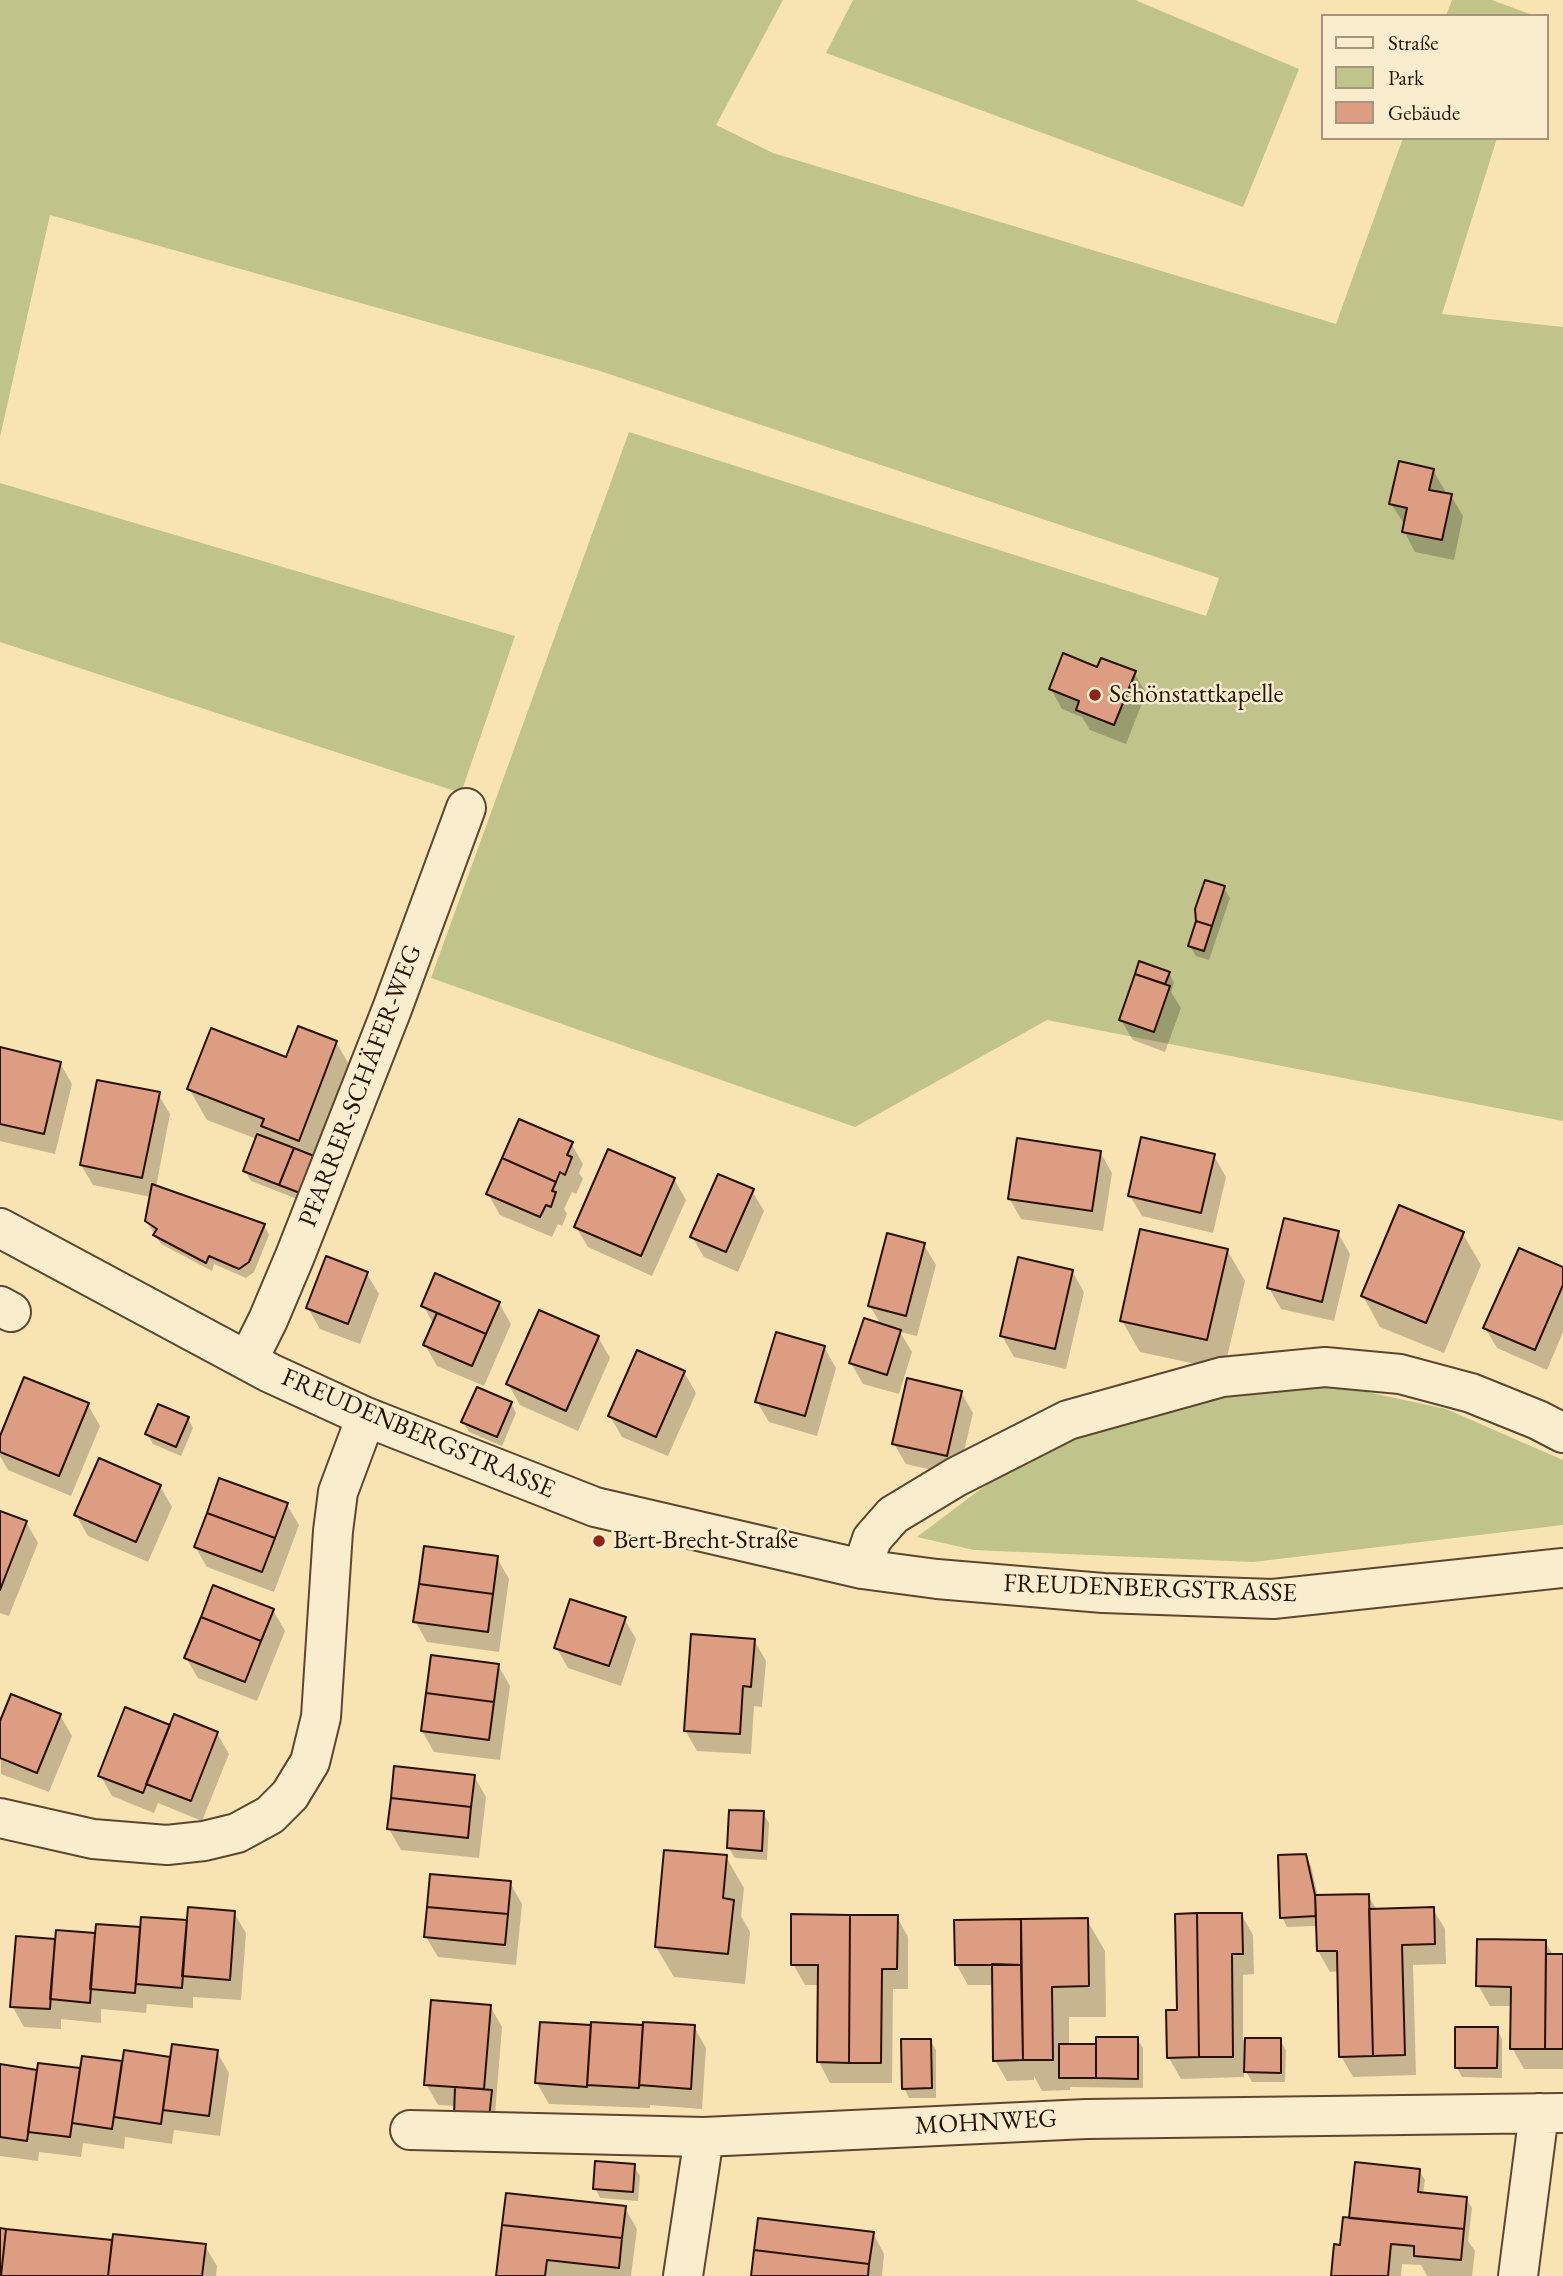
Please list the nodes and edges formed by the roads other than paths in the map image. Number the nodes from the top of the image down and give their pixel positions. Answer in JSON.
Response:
{"nodes":[{"id":1,"x":466,"y":808,"type":"dead end"},
{"id":2,"x":0,"y":1228,"type":"edge"},
{"id":3,"x":248,"y":1360,"type":"junction"},
{"id":4,"x":366,"y":1417,"type":"junction"},
{"id":5,"x":1563,"y":1433,"type":"edge"},
{"id":6,"x":1563,"y":1568,"type":"edge"},
{"id":7,"x":862,"y":1569,"type":"junction"},
{"id":8,"x":0,"y":1818,"type":"edge"},
{"id":9,"x":1551,"y":2113,"type":"edge"},
{"id":10,"x":410,"y":2130,"type":"dead end"},
{"id":11,"x":704,"y":2137,"type":"junction"},
{"id":12,"x":683,"y":2276,"type":"edge"},
{"id":13,"x":1518,"y":2276,"type":"edge"}],
"edges":[{"from":1,"to":3,"type":"street","name":"PFARRER-SCHÄFER-WEG"},
{"from":2,"to":3,"type":"street","name":"FREUDENBERGSTRASSE"},
{"from":3,"to":4,"type":"street","name":"FREUDENBERGSTRASSE"},
{"from":4,"to":7,"type":"street","name":"FREUDENBERGSTRASSE"},
{"from":4,"to":8,"type":"street"},
{"from":5,"to":7,"type":"street"},
{"from":6,"to":7,"type":"street","name":"FREUDENBERGSTRASSE"},
{"from":9,"to":11,"type":"street","name":"MOHNWEG"},
{"from":9,"to":13,"type":"street"},
{"from":10,"to":11,"type":"street","name":"MOHNWEG"},
{"from":11,"to":12,"type":"street"}]}
